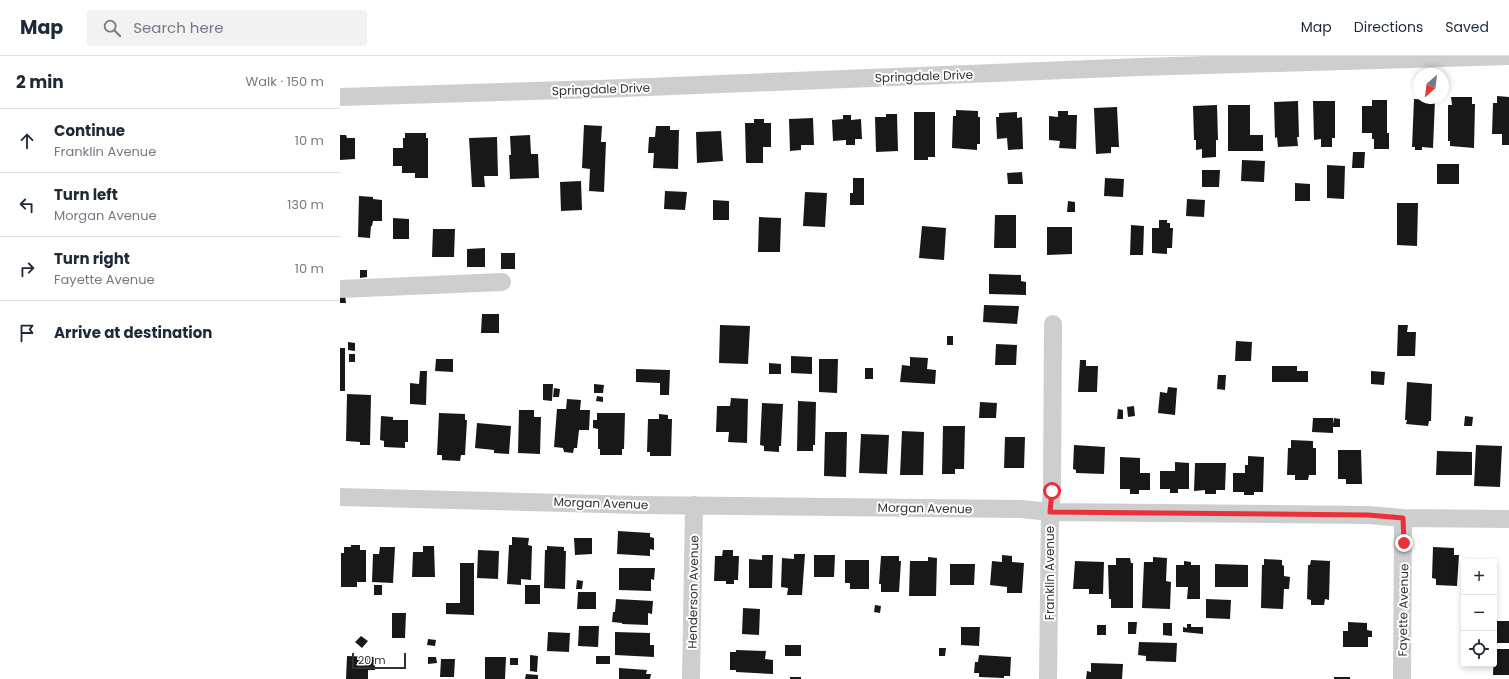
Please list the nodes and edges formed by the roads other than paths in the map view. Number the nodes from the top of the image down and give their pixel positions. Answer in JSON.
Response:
{"nodes":[{"id":1,"x":1509,"y":56,"type":"edge"},
{"id":2,"x":1038,"y":64,"type":"edge"},
{"id":3,"x":340,"y":97,"type":"edge"},
{"id":4,"x":502,"y":282,"type":"dead end"},
{"id":5,"x":340,"y":289,"type":"edge"},
{"id":6,"x":1053,"y":324,"type":"dead end"},
{"id":7,"x":340,"y":497,"type":"edge"},
{"id":8,"x":694,"y":505,"type":"junction"},
{"id":9,"x":1050,"y":512,"type":"junction"},
{"id":10,"x":1403,"y":518,"type":"junction"},
{"id":11,"x":1509,"y":519,"type":"edge"},
{"id":12,"x":691,"y":679,"type":"edge"},
{"id":13,"x":1048,"y":679,"type":"edge"},
{"id":14,"x":1402,"y":679,"type":"edge"}],
"edges":[{"from":1,"to":2,"type":"street","name":"Springdale Drive"},
{"from":2,"to":3,"type":"street","name":"Springdale Drive"},
{"from":4,"to":5,"type":"street"},
{"from":6,"to":9,"type":"street","name":"Franklin Avenue"},
{"from":7,"to":8,"type":"street","name":"Morgan Avenue"},
{"from":8,"to":9,"type":"street","name":"Morgan Avenue"},
{"from":8,"to":12,"type":"street","name":"Henderson Avenue"},
{"from":9,"to":10,"type":"street","name":"Morgan Avenue"},
{"from":9,"to":13,"type":"street","name":"Franklin Avenue"},
{"from":10,"to":11,"type":"street","name":"Morgan Avenue"},
{"from":10,"to":14,"type":"street","name":"Fayette Avenue"}]}
